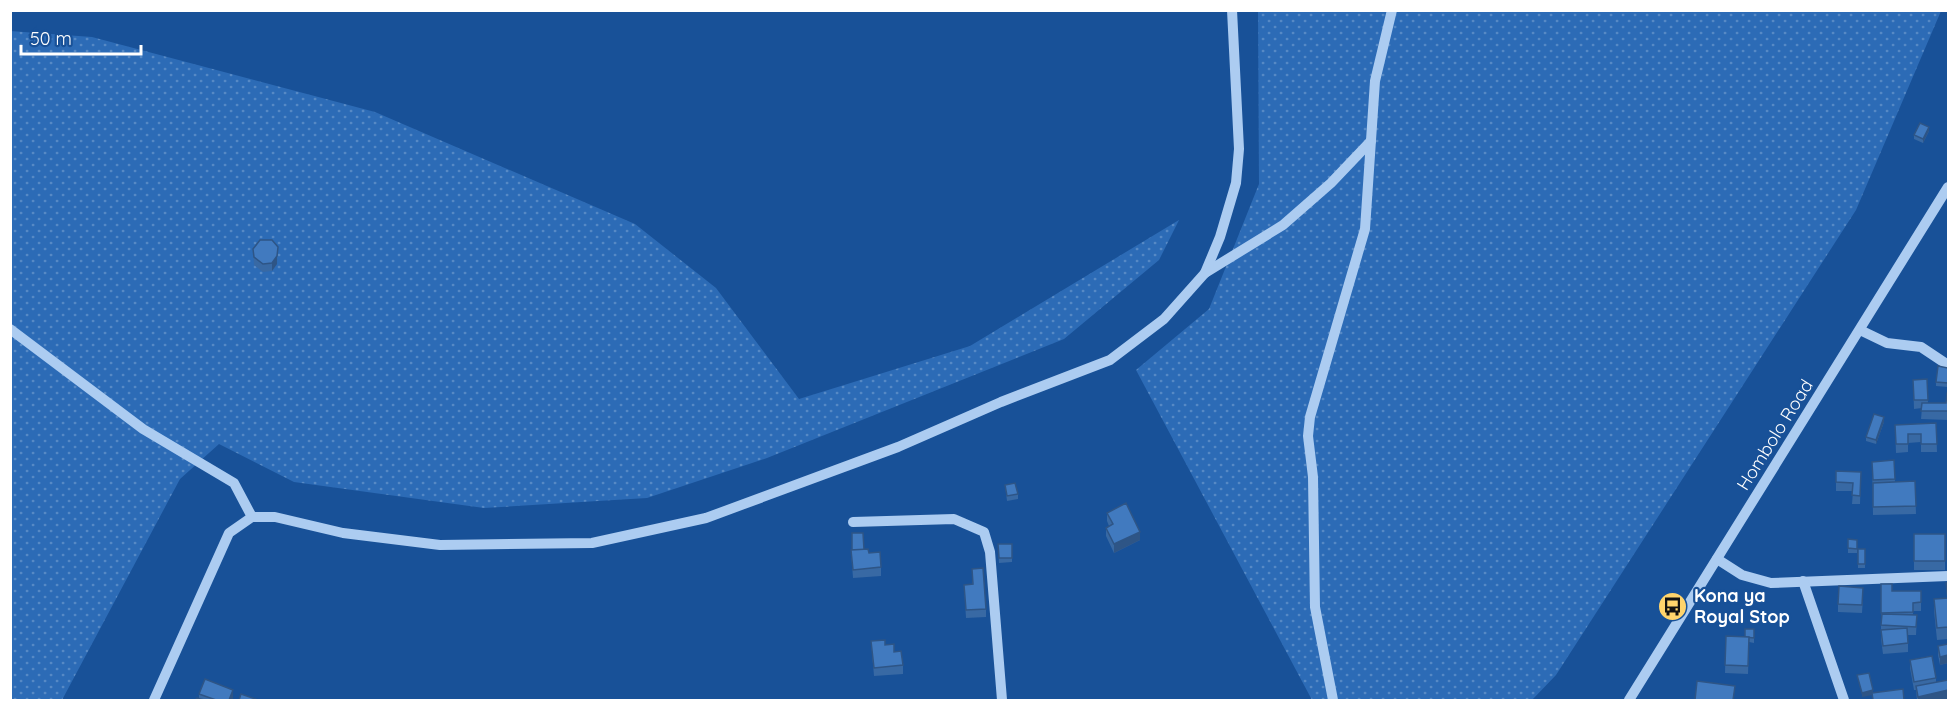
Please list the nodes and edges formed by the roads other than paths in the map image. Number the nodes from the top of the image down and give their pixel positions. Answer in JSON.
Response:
{"nodes":[{"id":1,"x":1232,"y":10,"type":"edge"},
{"id":2,"x":1392,"y":10,"type":"edge"},
{"id":3,"x":1371,"y":141,"type":"junction"},
{"id":4,"x":1948,"y":188,"type":"edge"},
{"id":5,"x":1205,"y":273,"type":"junction"},
{"id":6,"x":10,"y":329,"type":"edge"},
{"id":7,"x":1860,"y":330,"type":"junction"},
{"id":8,"x":1948,"y":365,"type":"edge"},
{"id":9,"x":252,"y":517,"type":"junction"},
{"id":10,"x":853,"y":522,"type":"dead end"},
{"id":11,"x":1717,"y":559,"type":"junction"},
{"id":12,"x":1948,"y":576,"type":"edge"},
{"id":13,"x":1803,"y":581,"type":"junction"},
{"id":14,"x":154,"y":700,"type":"edge"},
{"id":15,"x":1002,"y":700,"type":"edge"},
{"id":16,"x":1333,"y":700,"type":"edge"},
{"id":17,"x":1629,"y":700,"type":"edge"},
{"id":18,"x":1844,"y":700,"type":"edge"}],
"edges":[{"from":1,"to":5,"type":"street"},
{"from":2,"to":3,"type":"street"},
{"from":3,"to":5,"type":"street"},
{"from":3,"to":16,"type":"street"},
{"from":4,"to":7,"type":"street","name":"Hombolo Road"},
{"from":5,"to":9,"type":"street"},
{"from":6,"to":9,"type":"street"},
{"from":7,"to":8,"type":"street"},
{"from":7,"to":11,"type":"street","name":"Hombolo Road"},
{"from":9,"to":14,"type":"street"},
{"from":10,"to":15,"type":"street"},
{"from":11,"to":13,"type":"street"},
{"from":11,"to":17,"type":"street","name":"Hombolo Road"},
{"from":12,"to":13,"type":"street"},
{"from":13,"to":18,"type":"street"}]}
